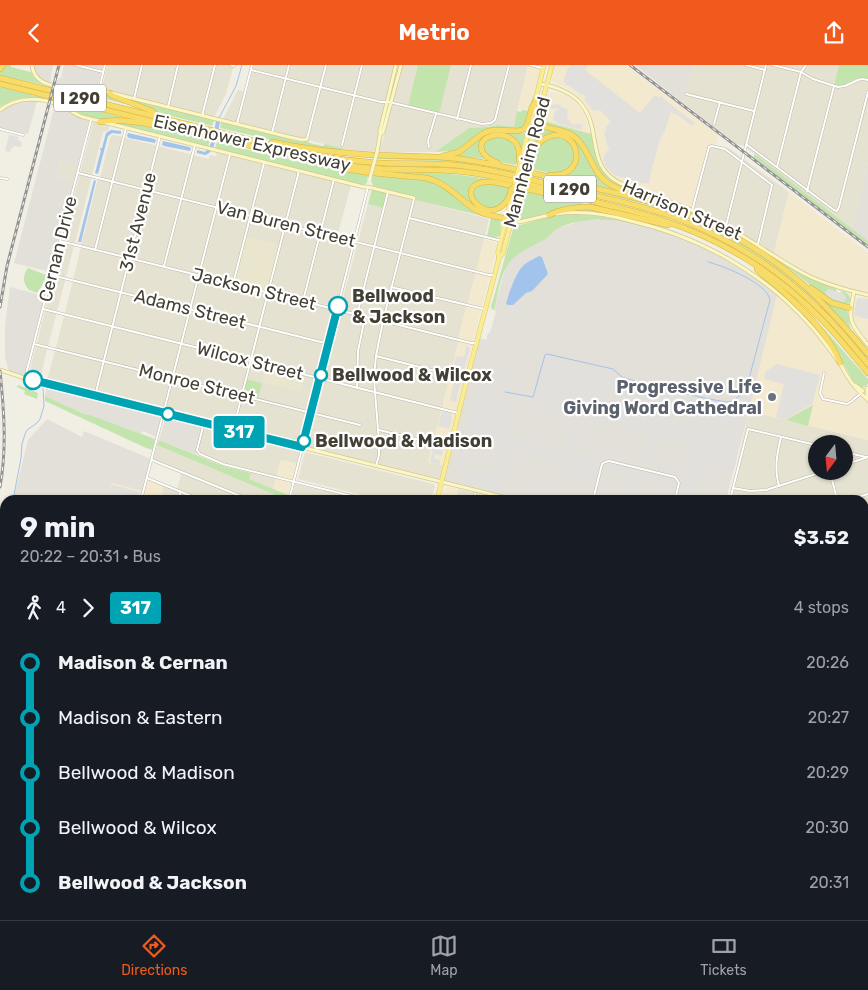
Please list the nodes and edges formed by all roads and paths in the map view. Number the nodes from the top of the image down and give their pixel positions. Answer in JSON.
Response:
{"nodes":[{"id":1,"x":3,"y":65,"type":"edge"},
{"id":2,"x":32,"y":65,"type":"edge"},
{"id":3,"x":76,"y":65,"type":"edge"},
{"id":4,"x":105,"y":65,"type":"edge"},
{"id":5,"x":142,"y":65,"type":"edge"},
{"id":6,"x":178,"y":65,"type":"edge"},
{"id":7,"x":215,"y":65,"type":"edge"},
{"id":8,"x":252,"y":65,"type":"edge"},
{"id":9,"x":289,"y":65,"type":"edge"},
{"id":10,"x":326,"y":65,"type":"edge"},
{"id":11,"x":362,"y":65,"type":"edge"},
{"id":12,"x":396,"y":65,"type":"edge"},
{"id":13,"x":401,"y":65,"type":"edge"},
{"id":14,"x":471,"y":65,"type":"edge"},
{"id":15,"x":509,"y":65,"type":"edge"},
{"id":16,"x":530,"y":65,"type":"edge"},
{"id":17,"x":552,"y":65,"type":"edge"},
{"id":18,"x":746,"y":65,"type":"edge"},
{"id":19,"x":766,"y":65,"type":"edge"},
{"id":20,"x":773,"y":65,"type":"edge"},
{"id":21,"x":806,"y":65,"type":"edge"},
{"id":22,"x":544,"y":66,"type":"edge"},
{"id":23,"x":0,"y":69,"type":"edge"},
{"id":24,"x":251,"y":70,"type":"junction"},
{"id":25,"x":765,"y":70,"type":"junction"},
{"id":26,"x":103,"y":72,"type":"junction"},
{"id":27,"x":801,"y":72,"type":"junction"},
{"id":28,"x":0,"y":78,"type":"edge"},
{"id":29,"x":285,"y":79,"type":"junction"},
{"id":30,"x":868,"y":80,"type":"edge"},
{"id":31,"x":540,"y":83,"type":"junction"},
{"id":32,"x":0,"y":84,"type":"edge"},
{"id":33,"x":547,"y":85,"type":"junction"},
{"id":34,"x":834,"y":86,"type":"junction"},
{"id":35,"x":320,"y":87,"type":"junction"},
{"id":36,"x":99,"y":90,"type":"junction"},
{"id":37,"x":868,"y":92,"type":"edge"},
{"id":38,"x":110,"y":93,"type":"junction"},
{"id":39,"x":686,"y":94,"type":"dead end"},
{"id":40,"x":355,"y":96,"type":"junction"},
{"id":41,"x":134,"y":99,"type":"junction"},
{"id":42,"x":536,"y":101,"type":"junction"},
{"id":43,"x":386,"y":102,"type":"junction"},
{"id":44,"x":720,"y":102,"type":"junction"},
{"id":45,"x":391,"y":103,"type":"junction"},
{"id":46,"x":168,"y":107,"type":"junction"},
{"id":47,"x":0,"y":110,"type":"edge"},
{"id":48,"x":754,"y":111,"type":"junction"},
{"id":49,"x":436,"y":114,"type":"junction"},
{"id":50,"x":202,"y":115,"type":"junction"},
{"id":51,"x":160,"y":117,"type":"junction"},
{"id":52,"x":91,"y":119,"type":"junction"},
{"id":53,"x":457,"y":119,"type":"junction"},
{"id":54,"x":537,"y":120,"type":"junction"},
{"id":55,"x":100,"y":122,"type":"junction"},
{"id":56,"x":237,"y":124,"type":"junction"},
{"id":57,"x":714,"y":124,"type":"dead end"},
{"id":58,"x":174,"y":127,"type":"junction"},
{"id":59,"x":126,"y":128,"type":"junction"},
{"id":60,"x":0,"y":129,"type":"edge"},
{"id":61,"x":209,"y":132,"type":"junction"},
{"id":62,"x":272,"y":133,"type":"junction"},
{"id":63,"x":23,"y":135,"type":"dead end"},
{"id":64,"x":220,"y":135,"type":"junction"},
{"id":65,"x":380,"y":135,"type":"junction"},
{"id":66,"x":160,"y":136,"type":"junction"},
{"id":67,"x":234,"y":136,"type":"junction"},
{"id":68,"x":307,"y":139,"type":"joint"},
{"id":69,"x":746,"y":144,"type":"junction"},
{"id":70,"x":195,"y":145,"type":"junction"},
{"id":71,"x":342,"y":145,"type":"dead end"},
{"id":72,"x":429,"y":147,"type":"dead end"},
{"id":73,"x":230,"y":154,"type":"junction"},
{"id":74,"x":438,"y":157,"type":"junction"},
{"id":75,"x":520,"y":158,"type":"junction"},
{"id":76,"x":528,"y":160,"type":"junction"},
{"id":77,"x":742,"y":161,"type":"junction"},
{"id":78,"x":264,"y":162,"type":"junction"},
{"id":79,"x":328,"y":164,"type":"junction"},
{"id":80,"x":520,"y":165,"type":"joint"},
{"id":81,"x":503,"y":166,"type":"junction"},
{"id":82,"x":777,"y":167,"type":"junction"},
{"id":83,"x":299,"y":171,"type":"junction"},
{"id":84,"x":78,"y":173,"type":"junction"},
{"id":85,"x":542,"y":175,"type":"junction"},
{"id":86,"x":0,"y":178,"type":"edge"},
{"id":87,"x":7,"y":179,"type":"dead end"},
{"id":88,"x":334,"y":179,"type":"junction"},
{"id":89,"x":112,"y":181,"type":"junction"},
{"id":90,"x":515,"y":186,"type":"joint"},
{"id":91,"x":368,"y":187,"type":"junction"},
{"id":92,"x":146,"y":190,"type":"junction"},
{"id":93,"x":808,"y":191,"type":"junction"},
{"id":94,"x":388,"y":192,"type":"junction"},
{"id":95,"x":511,"y":195,"type":"junction"},
{"id":96,"x":414,"y":198,"type":"joint"},
{"id":97,"x":181,"y":199,"type":"junction"},
{"id":98,"x":594,"y":202,"type":"junction"},
{"id":99,"x":515,"y":206,"type":"joint"},
{"id":100,"x":216,"y":207,"type":"junction"},
{"id":101,"x":672,"y":209,"type":"junction"},
{"id":102,"x":692,"y":211,"type":"junction"},
{"id":103,"x":250,"y":215,"type":"junction"},
{"id":104,"x":549,"y":215,"type":"junction"},
{"id":105,"x":409,"y":218,"type":"junction"},
{"id":106,"x":509,"y":218,"type":"junction"},
{"id":107,"x":285,"y":224,"type":"junction"},
{"id":108,"x":679,"y":226,"type":"junction"},
{"id":109,"x":726,"y":226,"type":"junction"},
{"id":110,"x":320,"y":233,"type":"junction"},
{"id":111,"x":501,"y":240,"type":"junction"},
{"id":112,"x":60,"y":241,"type":"junction"},
{"id":113,"x":354,"y":241,"type":"junction"},
{"id":114,"x":758,"y":244,"type":"junction"},
{"id":115,"x":375,"y":246,"type":"junction"},
{"id":116,"x":95,"y":249,"type":"junction"},
{"id":117,"x":400,"y":252,"type":"junction"},
{"id":118,"x":129,"y":258,"type":"junction"},
{"id":119,"x":499,"y":258,"type":"junction"},
{"id":120,"x":752,"y":263,"type":"junction"},
{"id":121,"x":775,"y":263,"type":"junction"},
{"id":122,"x":164,"y":267,"type":"junction"},
{"id":123,"x":51,"y":275,"type":"junction"},
{"id":124,"x":199,"y":275,"type":"junction"},
{"id":125,"x":495,"y":275,"type":"junction"},
{"id":126,"x":233,"y":284,"type":"junction"},
{"id":127,"x":391,"y":287,"type":"junction"},
{"id":128,"x":120,"y":292,"type":"junction"},
{"id":129,"x":268,"y":292,"type":"junction"},
{"id":130,"x":854,"y":292,"type":"junction"},
{"id":131,"x":868,"y":295,"type":"edge"},
{"id":132,"x":303,"y":301,"type":"junction"},
{"id":133,"x":850,"y":308,"type":"junction"},
{"id":134,"x":43,"y":309,"type":"junction"},
{"id":135,"x":190,"y":309,"type":"junction"},
{"id":136,"x":486,"y":309,"type":"junction"},
{"id":137,"x":337,"y":310,"type":"junction"},
{"id":138,"x":357,"y":315,"type":"junction"},
{"id":139,"x":366,"y":317,"type":"junction"},
{"id":140,"x":383,"y":321,"type":"junction"},
{"id":141,"x":112,"y":327,"type":"junction"},
{"id":142,"x":259,"y":327,"type":"junction"},
{"id":143,"x":476,"y":343,"type":"junction"},
{"id":144,"x":34,"y":344,"type":"junction"},
{"id":145,"x":181,"y":344,"type":"junction"},
{"id":146,"x":329,"y":344,"type":"junction"},
{"id":147,"x":868,"y":345,"type":"edge"},
{"id":148,"x":868,"y":353,"type":"edge"},
{"id":149,"x":376,"y":356,"type":"junction"},
{"id":150,"x":103,"y":361,"type":"junction"},
{"id":151,"x":250,"y":361,"type":"junction"},
{"id":152,"x":840,"y":363,"type":"junction"},
{"id":153,"x":868,"y":364,"type":"edge"},
{"id":154,"x":0,"y":370,"type":"edge"},
{"id":155,"x":824,"y":373,"type":"dead end"},
{"id":156,"x":868,"y":373,"type":"edge"},
{"id":157,"x":467,"y":377,"type":"junction"},
{"id":158,"x":25,"y":378,"type":"junction"},
{"id":159,"x":173,"y":378,"type":"junction"},
{"id":160,"x":320,"y":378,"type":"junction"},
{"id":161,"x":868,"y":387,"type":"edge"},
{"id":162,"x":356,"y":388,"type":"junction"},
{"id":163,"x":375,"y":392,"type":"junction"},
{"id":164,"x":862,"y":392,"type":"junction"},
{"id":165,"x":94,"y":396,"type":"junction"},
{"id":166,"x":242,"y":396,"type":"junction"},
{"id":167,"x":868,"y":399,"type":"edge"},
{"id":168,"x":164,"y":413,"type":"junction"},
{"id":169,"x":311,"y":413,"type":"junction"},
{"id":170,"x":458,"y":413,"type":"junction"},
{"id":171,"x":204,"y":423,"type":"junction"},
{"id":172,"x":360,"y":425,"type":"dead end"},
{"id":173,"x":233,"y":430,"type":"junction"},
{"id":174,"x":379,"y":430,"type":"junction"},
{"id":175,"x":781,"y":437,"type":"junction"},
{"id":176,"x":808,"y":443,"type":"edge"},
{"id":177,"x":302,"y":447,"type":"junction"},
{"id":178,"x":450,"y":447,"type":"junction"},
{"id":179,"x":853,"y":454,"type":"edge"},
{"id":180,"x":868,"y":457,"type":"edge"},
{"id":181,"x":152,"y":460,"type":"junction"},
{"id":182,"x":853,"y":462,"type":"edge"},
{"id":183,"x":376,"y":466,"type":"junction"},
{"id":184,"x":808,"y":477,"type":"edge"},
{"id":185,"x":147,"y":478,"type":"junction"},
{"id":186,"x":832,"y":480,"type":"edge"},
{"id":187,"x":294,"y":481,"type":"junction"},
{"id":188,"x":441,"y":482,"type":"junction"},
{"id":189,"x":779,"y":486,"type":"junction"},
{"id":190,"x":733,"y":488,"type":"junction"},
{"id":191,"x":181,"y":492,"type":"junction"},
{"id":192,"x":142,"y":495,"type":"edge"},
{"id":193,"x":180,"y":495,"type":"edge"},
{"id":194,"x":188,"y":495,"type":"edge"},
{"id":195,"x":238,"y":495,"type":"edge"},
{"id":196,"x":290,"y":495,"type":"edge"},
{"id":197,"x":349,"y":495,"type":"edge"},
{"id":198,"x":438,"y":495,"type":"edge"},
{"id":199,"x":494,"y":495,"type":"edge"},
{"id":200,"x":594,"y":495,"type":"edge"},
{"id":201,"x":676,"y":495,"type":"edge"},
{"id":202,"x":731,"y":495,"type":"edge"},
{"id":203,"x":836,"y":495,"type":"edge"}],
"edges":[{"from":1,"to":23,"type":"highway"},
{"from":2,"to":36,"type":"street"},
{"from":3,"to":26,"type":"street"},
{"from":4,"to":26,"type":"street"},
{"from":5,"to":41,"type":"street"},
{"from":6,"to":46,"type":"street"},
{"from":7,"to":50,"type":"street"},
{"from":8,"to":24,"type":"street"},
{"from":9,"to":29,"type":"street"},
{"from":10,"to":35,"type":"street"},
{"from":11,"to":40,"type":"street"},
{"from":12,"to":43,"type":"street"},
{"from":13,"to":45,"type":"street"},
{"from":14,"to":53,"type":"street"},
{"from":15,"to":53,"type":"street"},
{"from":16,"to":22,"type":"street"},
{"from":17,"to":33,"type":"main road","name":"Mannheim Road"},
{"from":18,"to":25,"type":"street"},
{"from":19,"to":25,"type":"street"},
{"from":20,"to":27,"type":"street"},
{"from":21,"to":27,"type":"street"},
{"from":22,"to":31,"type":"main road","name":"Mannheim Road"},
{"from":24,"to":29,"type":"street"},
{"from":24,"to":56,"type":"street"},
{"from":25,"to":48,"type":"street"},
{"from":26,"to":36,"type":"street"},
{"from":27,"to":34,"type":"street"},
{"from":27,"to":82,"type":"street"},
{"from":28,"to":51,"type":"highway","name":"Eisenhower Expressway","number":"I 290"},
{"from":29,"to":35,"type":"street"},
{"from":29,"to":62,"type":"street"},
{"from":30,"to":34,"type":"street"},
{"from":31,"to":33,"type":"street","name":"Harrison Street"},
{"from":31,"to":42,"type":"main road","name":"Mannheim Road"},
{"from":32,"to":58,"type":"highway","name":"Eisenhower Expressway","number":"I 290"},
{"from":33,"to":54,"type":"main road","name":"Mannheim Road"},
{"from":33,"to":102,"type":"street","name":"Harrison Street"},
{"from":34,"to":93,"type":"street"},
{"from":35,"to":40,"type":"street"},
{"from":35,"to":68,"type":"street"},
{"from":36,"to":38,"type":"street"},
{"from":37,"to":93,"type":"street"},
{"from":38,"to":41,"type":"street"},
{"from":38,"to":51,"type":"highway"},
{"from":39,"to":44,"type":"street"},
{"from":40,"to":43,"type":"street"},
{"from":40,"to":71,"type":"street"},
{"from":41,"to":46,"type":"street"},
{"from":42,"to":74,"type":"highway"},
{"from":42,"to":75,"type":"main road","name":"Mannheim Road"},
{"from":43,"to":45,"type":"street"},
{"from":43,"to":65,"type":"street"},
{"from":44,"to":48,"type":"street"},
{"from":44,"to":57,"type":"street"},
{"from":45,"to":49,"type":"street"},
{"from":45,"to":65,"type":"street"},
{"from":46,"to":50,"type":"street"},
{"from":47,"to":52,"type":"street"},
{"from":48,"to":69,"type":"street"},
{"from":49,"to":53,"type":"street"},
{"from":49,"to":72,"type":"street"},
{"from":50,"to":56,"type":"street"},
{"from":51,"to":61,"type":"highway","name":"Eisenhower Expressway","number":"I 290"},
{"from":52,"to":55,"type":"street"},
{"from":52,"to":84,"type":"street","name":"Cernan Drive"},
{"from":54,"to":76,"type":"main road","name":"Mannheim Road"},
{"from":54,"to":101,"type":"highway"},
{"from":55,"to":58,"type":"highway"},
{"from":55,"to":59,"type":"street"},
{"from":56,"to":62,"type":"street"},
{"from":58,"to":61,"type":"highway","name":"Eisenhower Expressway","number":"I 290"},
{"from":59,"to":66,"type":"street"},
{"from":59,"to":89,"type":"street"},
{"from":60,"to":63,"type":"street"},
{"from":61,"to":64,"type":"highway","name":"Eisenhower Expressway","number":"I 290"},
{"from":62,"to":68,"type":"street"},
{"from":64,"to":67,"type":"highway","name":"Eisenhower Expressway","number":"I 290"},
{"from":64,"to":79,"type":"highway","name":"Eisenhower Expressway","number":"I 290"},
{"from":65,"to":91,"type":"street","bridge":true},
{"from":66,"to":70,"type":"street"},
{"from":66,"to":92,"type":"street","name":"31st Avenue"},
{"from":67,"to":74,"type":"highway"},
{"from":67,"to":153,"type":"highway","name":"Eisenhower Expressway","number":"I 290"},
{"from":69,"to":77,"type":"street"},
{"from":69,"to":82,"type":"street"},
{"from":70,"to":73,"type":"street"},
{"from":70,"to":97,"type":"street"},
{"from":73,"to":78,"type":"street"},
{"from":73,"to":100,"type":"street"},
{"from":74,"to":81,"type":"highway"},
{"from":75,"to":80,"type":"highway","bridge":true},
{"from":75,"to":81,"type":"highway"},
{"from":76,"to":85,"type":"highway"},
{"from":76,"to":99,"type":"highway","bridge":true},
{"from":77,"to":102,"type":"street"},
{"from":77,"to":109,"type":"street"},
{"from":77,"to":114,"type":"street"},
{"from":78,"to":83,"type":"street"},
{"from":78,"to":103,"type":"street"},
{"from":79,"to":98,"type":"highway","name":"Eisenhower Expressway","number":"I 290"},
{"from":79,"to":106,"type":"highway"},
{"from":80,"to":90,"type":"main road","name":"Mannheim Road","bridge":true},
{"from":81,"to":85,"type":"highway"},
{"from":82,"to":93,"type":"street"},
{"from":83,"to":88,"type":"street"},
{"from":83,"to":107,"type":"street"},
{"from":84,"to":89,"type":"street","name":"Van Buren Street"},
{"from":84,"to":112,"type":"street","name":"Cernan Drive"},
{"from":85,"to":101,"type":"highway"},
{"from":86,"to":87,"type":"street"},
{"from":88,"to":91,"type":"street"},
{"from":88,"to":110,"type":"street"},
{"from":89,"to":92,"type":"street","name":"Van Buren Street"},
{"from":89,"to":116,"type":"street"},
{"from":90,"to":95,"type":"highway","bridge":true},
{"from":91,"to":94,"type":"street"},
{"from":91,"to":113,"type":"street"},
{"from":92,"to":97,"type":"street","name":"Van Buren Street"},
{"from":92,"to":118,"type":"street","name":"31st Avenue"},
{"from":94,"to":96,"type":"street"},
{"from":94,"to":115,"type":"street"},
{"from":95,"to":98,"type":"highway"},
{"from":95,"to":106,"type":"main road","name":"Mannheim Road"},
{"from":96,"to":105,"type":"street"},
{"from":97,"to":100,"type":"street","name":"Van Buren Street"},
{"from":97,"to":122,"type":"street"},
{"from":98,"to":108,"type":"highway","name":"Eisenhower Expressway","number":"I 290"},
{"from":99,"to":106,"type":"main road","name":"Mannheim Road"},
{"from":100,"to":103,"type":"street","name":"Van Buren Street"},
{"from":100,"to":124,"type":"street"},
{"from":101,"to":121,"type":"highway"},
{"from":102,"to":109,"type":"street","name":"Harrison Street"},
{"from":103,"to":107,"type":"street","name":"Van Buren Street"},
{"from":103,"to":126,"type":"street"},
{"from":104,"to":106,"type":"street"},
{"from":104,"to":108,"type":"highway"},
{"from":104,"to":152,"type":"street"},
{"from":105,"to":111,"type":"street"},
{"from":105,"to":117,"type":"street"},
{"from":106,"to":111,"type":"main road","name":"Mannheim Road"},
{"from":106,"to":119,"type":"main road","name":"Mannheim Road"},
{"from":107,"to":110,"type":"street","name":"Van Buren Street"},
{"from":107,"to":129,"type":"street"},
{"from":108,"to":120,"type":"highway","name":"Eisenhower Expressway","number":"I 290"},
{"from":109,"to":114,"type":"street","name":"Harrison Street"},
{"from":110,"to":113,"type":"street","name":"Van Buren Street"},
{"from":110,"to":132,"type":"street"},
{"from":111,"to":119,"type":"main road","name":"Mannheim Road"},
{"from":112,"to":116,"type":"street","name":"Jackson Street"},
{"from":112,"to":123,"type":"street","name":"Cernan Drive"},
{"from":113,"to":115,"type":"street","name":"Van Buren Street"},
{"from":113,"to":137,"type":"street"},
{"from":114,"to":130,"type":"street","name":"Harrison Street"},
{"from":115,"to":117,"type":"street","name":"Van Buren Street"},
{"from":115,"to":138,"type":"street"},
{"from":116,"to":118,"type":"street","name":"Jackson Street"},
{"from":117,"to":125,"type":"street","name":"Van Buren Street"},
{"from":117,"to":127,"type":"street"},
{"from":118,"to":122,"type":"street","name":"Jackson Street"},
{"from":118,"to":128,"type":"street","name":"31st Avenue"},
{"from":119,"to":125,"type":"main road","name":"Mannheim Road"},
{"from":120,"to":152,"type":"highway"},
{"from":120,"to":156,"type":"highway","name":"Eisenhower Expressway","number":"I 290"},
{"from":121,"to":133,"type":"highway"},
{"from":121,"to":148,"type":"highway"},
{"from":122,"to":124,"type":"street","name":"Jackson Street"},
{"from":123,"to":128,"type":"street","name":"Adams Street"},
{"from":123,"to":134,"type":"street","name":"Cernan Drive"},
{"from":124,"to":126,"type":"street","name":"Jackson Street"},
{"from":124,"to":135,"type":"street"},
{"from":125,"to":136,"type":"main road","name":"Mannheim Road"},
{"from":126,"to":129,"type":"street","name":"Jackson Street"},
{"from":127,"to":136,"type":"street"},
{"from":127,"to":140,"type":"street"},
{"from":128,"to":135,"type":"street","name":"Adams Street"},
{"from":128,"to":141,"type":"street","name":"31st Avenue"},
{"from":129,"to":132,"type":"street","name":"Jackson Street"},
{"from":129,"to":142,"type":"street"},
{"from":130,"to":131,"type":"street","name":"Harrison Street"},
{"from":130,"to":133,"type":"street"},
{"from":132,"to":137,"type":"street","name":"Jackson Street"},
{"from":133,"to":147,"type":"street"},
{"from":134,"to":141,"type":"street","name":"Wilcox Street"},
{"from":134,"to":144,"type":"street","name":"Cernan Drive"},
{"from":135,"to":142,"type":"street","name":"Adams Street"},
{"from":135,"to":145,"type":"street"},
{"from":136,"to":143,"type":"main road","name":"Mannheim Road"},
{"from":137,"to":138,"type":"street","name":"Jackson Street"},
{"from":137,"to":146,"type":"street"},
{"from":138,"to":139,"type":"street","name":"Jackson Street"},
{"from":139,"to":140,"type":"street","name":"Jackson Street"},
{"from":139,"to":162,"type":"street"},
{"from":140,"to":143,"type":"street","name":"Jackson Street"},
{"from":140,"to":149,"type":"street"},
{"from":141,"to":145,"type":"street","name":"Wilcox Street"},
{"from":141,"to":150,"type":"street","name":"31st Avenue"},
{"from":142,"to":146,"type":"street","name":"Adams Street"},
{"from":142,"to":151,"type":"street"},
{"from":143,"to":157,"type":"main road","name":"Mannheim Road"},
{"from":144,"to":150,"type":"street","name":"Monroe Street"},
{"from":144,"to":158,"type":"street","name":"Cernan Drive"},
{"from":145,"to":151,"type":"street","name":"Wilcox Street"},
{"from":145,"to":159,"type":"street"},
{"from":146,"to":160,"type":"street"},
{"from":149,"to":157,"type":"street"},
{"from":149,"to":163,"type":"street"},
{"from":150,"to":159,"type":"street","name":"Monroe Street"},
{"from":150,"to":165,"type":"street","name":"31st Avenue"},
{"from":151,"to":160,"type":"street","name":"Wilcox Street"},
{"from":151,"to":166,"type":"street"},
{"from":152,"to":164,"type":"street"},
{"from":154,"to":158,"type":"street"},
{"from":155,"to":164,"type":"street"},
{"from":157,"to":170,"type":"main road","name":"Mannheim Road"},
{"from":158,"to":165,"type":"street"},
{"from":159,"to":166,"type":"street","name":"Monroe Street"},
{"from":159,"to":168,"type":"street"},
{"from":160,"to":162,"type":"street","name":"Wilcox Street"},
{"from":160,"to":169,"type":"street"},
{"from":161,"to":164,"type":"street"},
{"from":161,"to":167,"type":"street"},
{"from":162,"to":163,"type":"street","name":"Wilcox Street"},
{"from":163,"to":170,"type":"street","name":"Wilcox Street"},
{"from":163,"to":174,"type":"street"},
{"from":164,"to":167,"type":"street"},
{"from":165,"to":168,"type":"street"},
{"from":166,"to":169,"type":"street","name":"Monroe Street"},
{"from":166,"to":173,"type":"street"},
{"from":168,"to":171,"type":"street"},
{"from":168,"to":181,"type":"street"},
{"from":169,"to":172,"type":"street","name":"Monroe Street"},
{"from":169,"to":177,"type":"street"},
{"from":170,"to":178,"type":"main road","name":"Mannheim Road"},
{"from":171,"to":173,"type":"street"},
{"from":171,"to":187,"type":"street"},
{"from":173,"to":177,"type":"street"},
{"from":174,"to":178,"type":"street"},
{"from":174,"to":183,"type":"street"},
{"from":175,"to":176,"type":"street"},
{"from":175,"to":189,"type":"street"},
{"from":175,"to":190,"type":"street"},
{"from":177,"to":183,"type":"street"},
{"from":177,"to":187,"type":"street"},
{"from":178,"to":188,"type":"main road","name":"Mannheim Road"},
{"from":179,"to":180,"type":"street"},
{"from":180,"to":182,"type":"street"},
{"from":181,"to":185,"type":"street"},
{"from":181,"to":195,"type":"street"},
{"from":183,"to":188,"type":"street"},
{"from":184,"to":189,"type":"street"},
{"from":185,"to":191,"type":"street"},
{"from":185,"to":192,"type":"street"},
{"from":186,"to":203,"type":"street"},
{"from":187,"to":196,"type":"street"},
{"from":187,"to":197,"type":"street"},
{"from":188,"to":198,"type":"main road","name":"Mannheim Road"},
{"from":188,"to":199,"type":"street"},
{"from":189,"to":190,"type":"street"},
{"from":190,"to":202,"type":"street"},
{"from":191,"to":193,"type":"street"},
{"from":191,"to":194,"type":"street"},
{"from":200,"to":201,"type":"street"}]}
